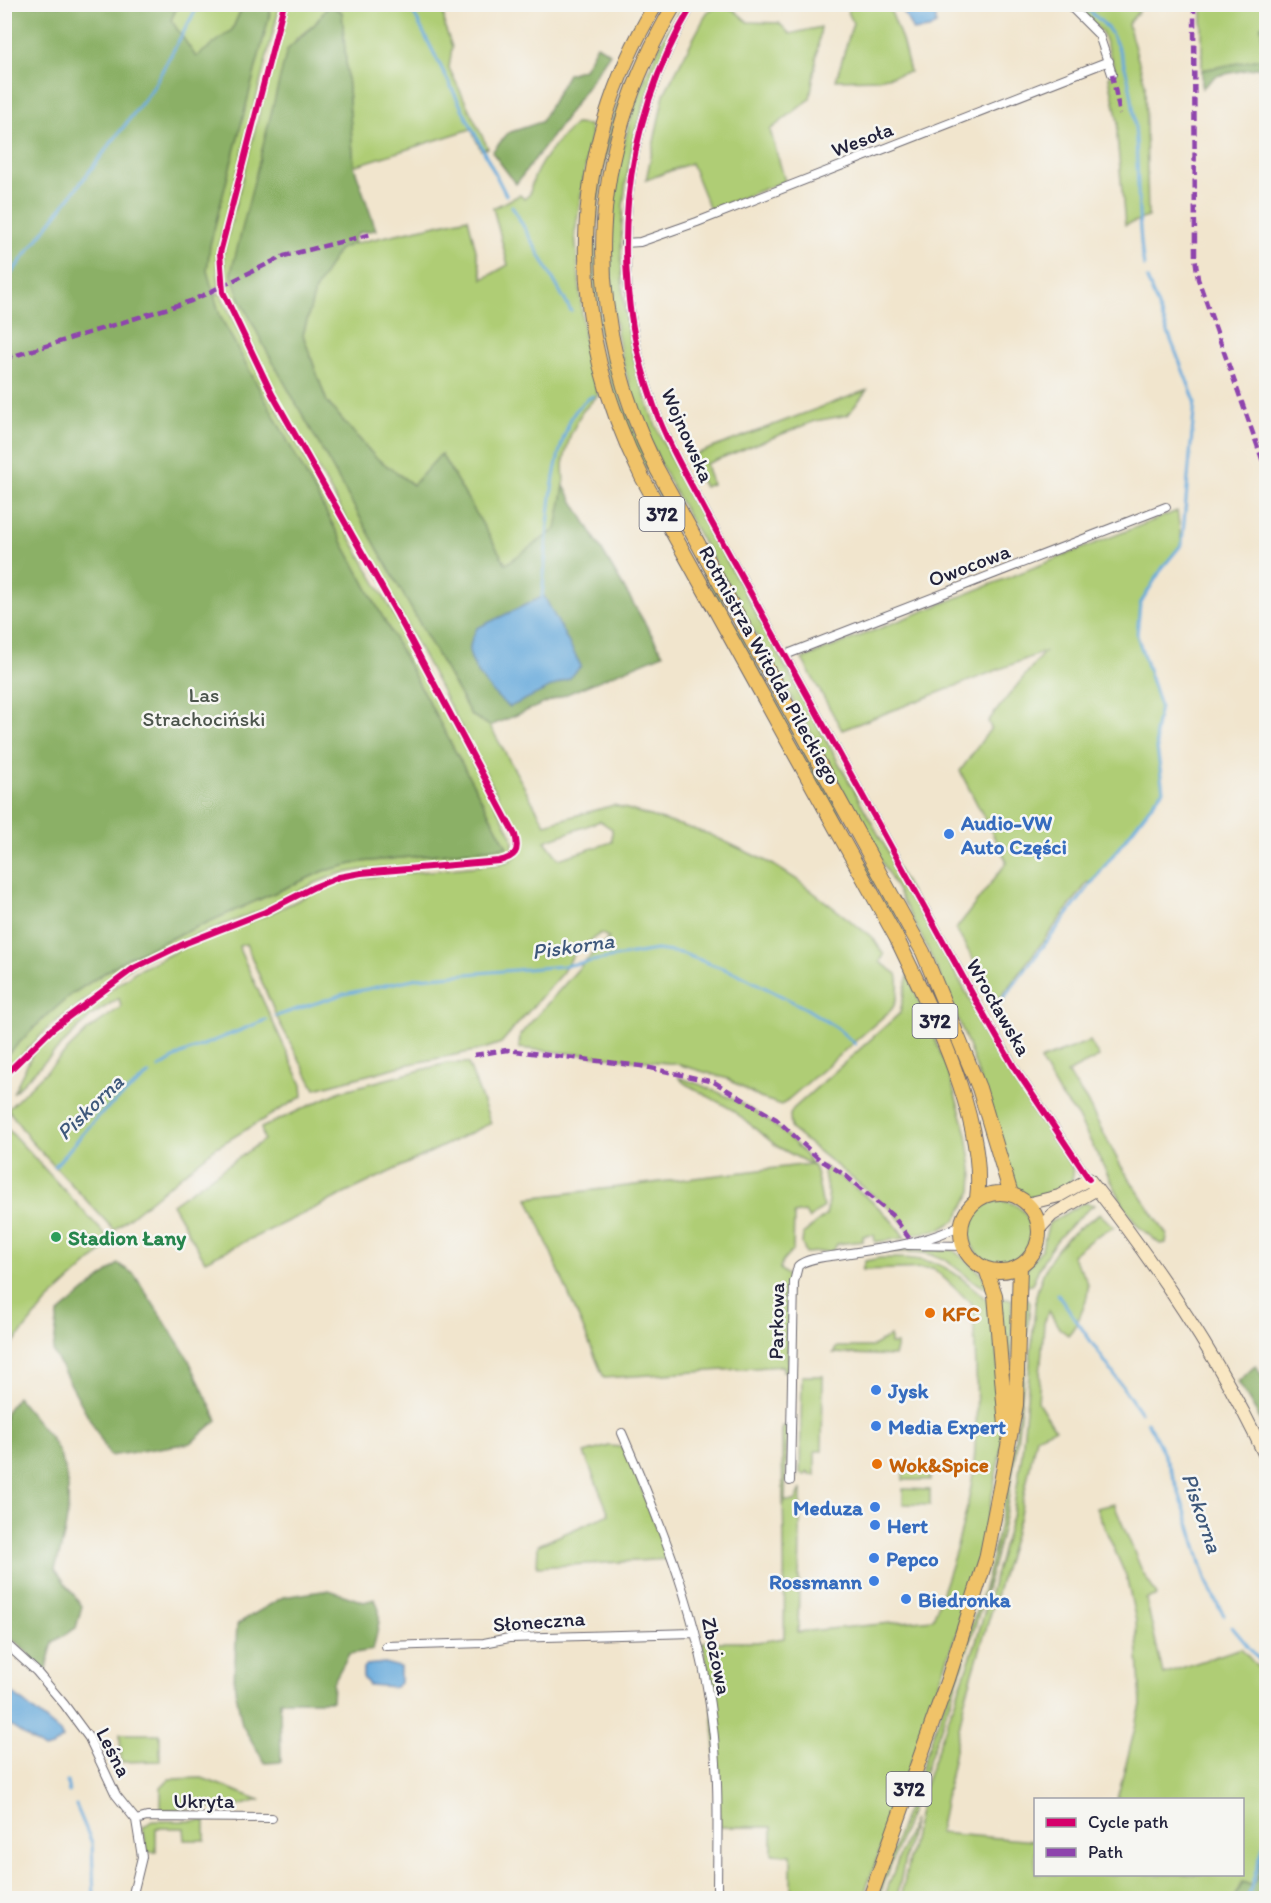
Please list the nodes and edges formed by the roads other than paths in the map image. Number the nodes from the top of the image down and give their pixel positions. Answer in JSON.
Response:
{"nodes":[{"id":1,"x":656,"y":4,"type":"edge"},
{"id":2,"x":675,"y":4,"type":"edge"},
{"id":3,"x":693,"y":4,"type":"edge"},
{"id":4,"x":1068,"y":4,"type":"edge"},
{"id":5,"x":1109,"y":61,"type":"junction"},
{"id":6,"x":1113,"y":74,"type":"dead end"},
{"id":7,"x":625,"y":243,"type":"junction"},
{"id":8,"x":1166,"y":507,"type":"dead end"},
{"id":9,"x":785,"y":655,"type":"junction"},
{"id":10,"x":890,"y":845,"type":"joint"},
{"id":11,"x":1093,"y":1184,"type":"junction"},
{"id":12,"x":1011,"y":1194,"type":"junction"},
{"id":13,"x":977,"y":1200,"type":"junction"},
{"id":14,"x":1027,"y":1204,"type":"junction"},
{"id":15,"x":962,"y":1224,"type":"junction"},
{"id":16,"x":1039,"y":1229,"type":"junction"},
{"id":17,"x":898,"y":1245,"type":"junction"},
{"id":18,"x":964,"y":1246,"type":"junction"},
{"id":19,"x":1020,"y":1266,"type":"junction"},
{"id":20,"x":986,"y":1269,"type":"junction"},
{"id":21,"x":622,"y":1433,"type":"dead end"},
{"id":22,"x":1008,"y":1451,"type":"junction"},
{"id":23,"x":1266,"y":1458,"type":"edge"},
{"id":24,"x":790,"y":1481,"type":"dead end"},
{"id":25,"x":694,"y":1633,"type":"junction"},
{"id":26,"x":4,"y":1642,"type":"edge"},
{"id":27,"x":386,"y":1646,"type":"dead end"},
{"id":28,"x":272,"y":1818,"type":"dead end"},
{"id":29,"x":136,"y":1820,"type":"junction"},
{"id":30,"x":132,"y":1899,"type":"edge"},
{"id":31,"x":717,"y":1899,"type":"edge"},
{"id":32,"x":870,"y":1899,"type":"edge"}],
"edges":[{"from":1,"to":13,"type":"main road","name":"Rotmistrza Witolda Pileckiego","number":"372"},
{"from":2,"to":12,"type":"main road","name":"Rotmistrza Witolda Pileckiego","number":"372"},
{"from":3,"to":7,"type":"street","name":"Wojnowska"},
{"from":4,"to":5,"type":"street"},
{"from":5,"to":6,"type":"street"},
{"from":5,"to":7,"type":"street","name":"Wesoła"},
{"from":7,"to":9,"type":"street","name":"Wojnowska"},
{"from":8,"to":9,"type":"street","name":"Owocowa"},
{"from":9,"to":10,"type":"street","name":"Wojnowska"},
{"from":10,"to":11,"type":"street","name":"Wrocławska"},
{"from":11,"to":14,"type":"main road"},
{"from":11,"to":16,"type":"main road"},
{"from":11,"to":23,"type":"main road","name":"Wrocławska"},
{"from":12,"to":13,"type":"main road"},
{"from":12,"to":14,"type":"main road"},
{"from":13,"to":15,"type":"main road"},
{"from":14,"to":16,"type":"main road"},
{"from":15,"to":17,"type":"street"},
{"from":15,"to":18,"type":"main road"},
{"from":16,"to":19,"type":"main road"},
{"from":17,"to":18,"type":"street"},
{"from":17,"to":24,"type":"street","name":"Parkowa"},
{"from":18,"to":20,"type":"main road","number":"372"},
{"from":19,"to":20,"type":"main road"},
{"from":19,"to":22,"type":"main road","number":"372"},
{"from":20,"to":22,"type":"main road","number":"372"},
{"from":21,"to":25,"type":"street","name":"Zbożowa"},
{"from":22,"to":32,"type":"main road","number":"372"},
{"from":25,"to":27,"type":"street","name":"Słoneczna"},
{"from":25,"to":31,"type":"street","name":"Zbożowa"},
{"from":26,"to":29,"type":"street","name":"Leśna"},
{"from":28,"to":29,"type":"street","name":"Ukryta"},
{"from":29,"to":30,"type":"street","name":"Leśna"}]}
